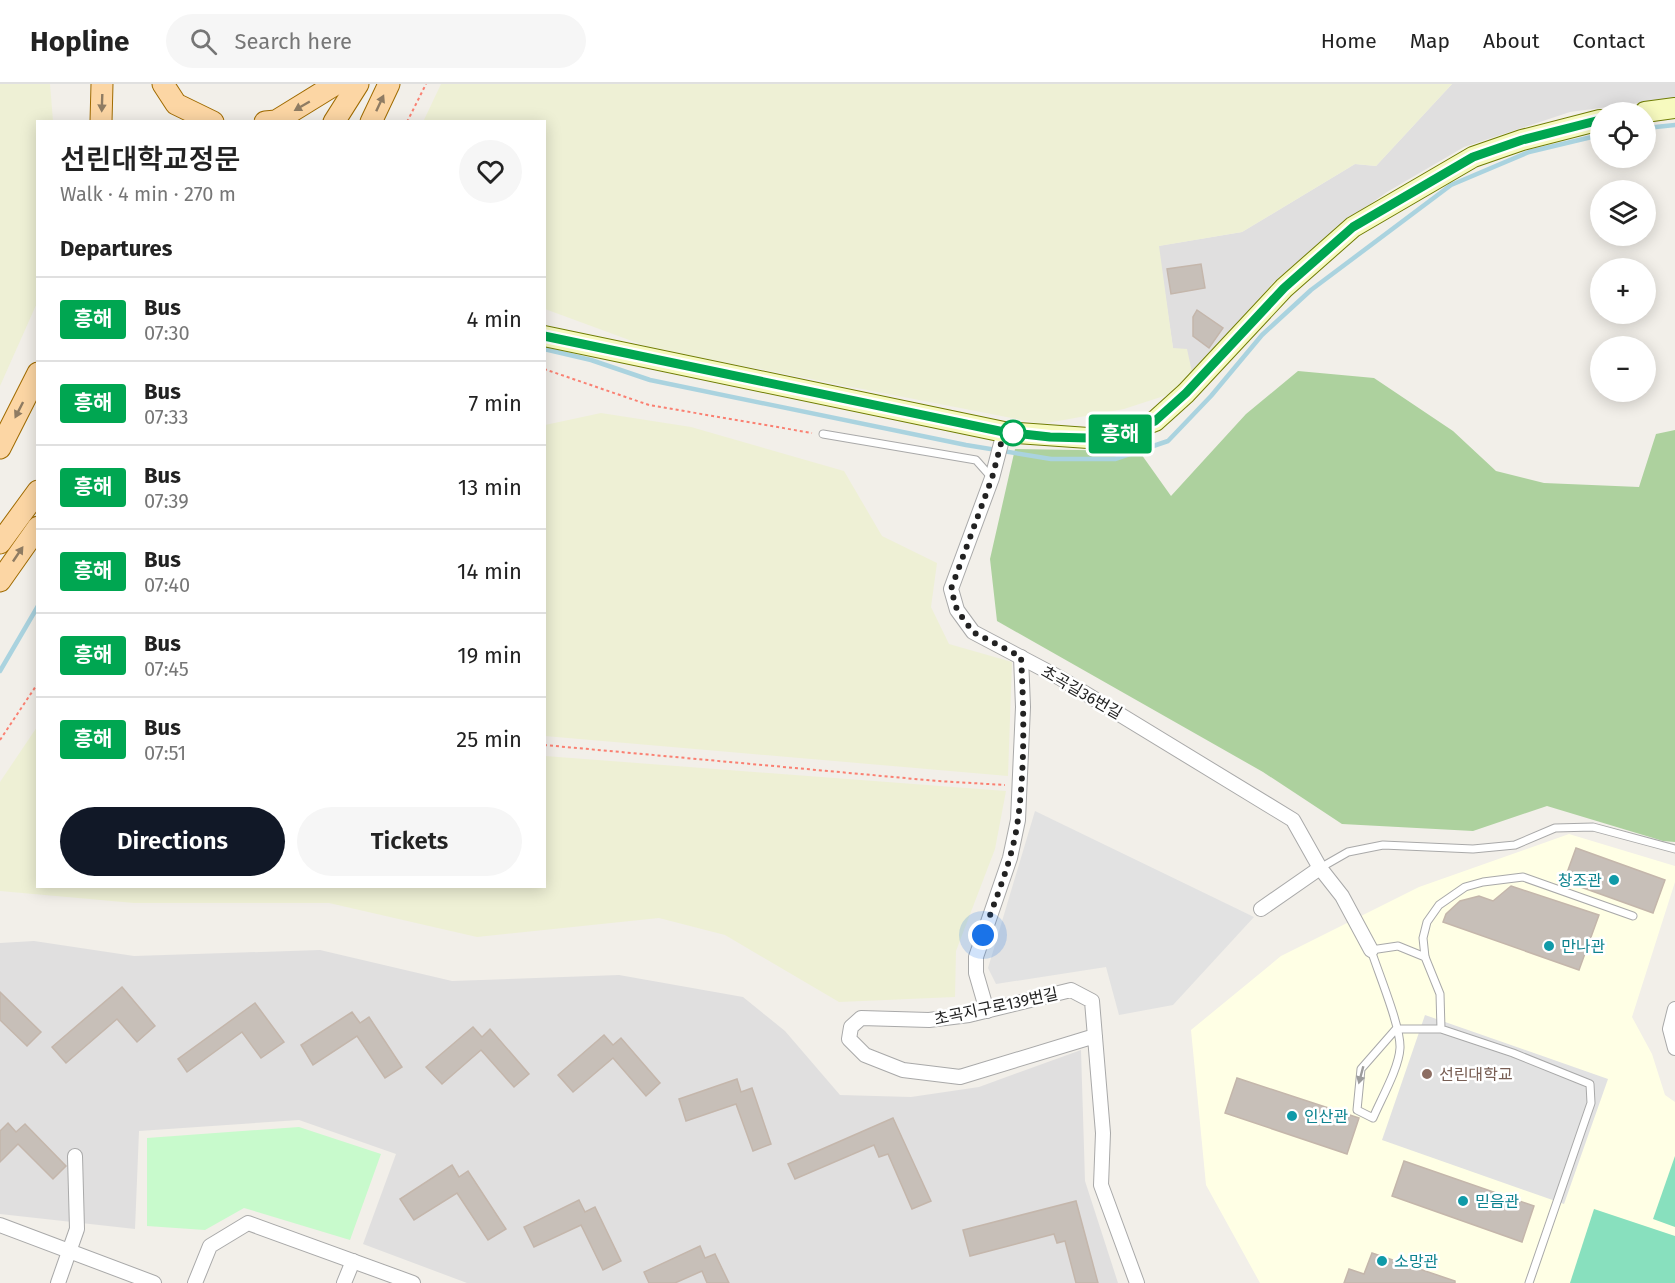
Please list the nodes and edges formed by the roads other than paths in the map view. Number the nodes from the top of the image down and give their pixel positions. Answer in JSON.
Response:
{"nodes":[{"id":1,"x":102,"y":84,"type":"edge"},
{"id":2,"x":163,"y":84,"type":"edge"},
{"id":3,"x":336,"y":84,"type":"edge"},
{"id":4,"x":357,"y":84,"type":"edge"},
{"id":5,"x":389,"y":84,"type":"edge"},
{"id":6,"x":1675,"y":108,"type":"edge"},
{"id":7,"x":1656,"y":111,"type":"edge"},
{"id":8,"x":339,"y":113,"type":"edge"},
{"id":9,"x":101,"y":120,"type":"edge"},
{"id":10,"x":209,"y":120,"type":"edge"},
{"id":11,"x":278,"y":120,"type":"edge"},
{"id":12,"x":321,"y":120,"type":"edge"},
{"id":13,"x":372,"y":120,"type":"edge"},
{"id":14,"x":1590,"y":123,"type":"edge"},
{"id":15,"x":546,"y":336,"type":"edge"},
{"id":16,"x":36,"y":377,"type":"edge"},
{"id":17,"x":823,"y":434,"type":"road end"},
{"id":18,"x":1002,"y":439,"type":"junction"},
{"id":19,"x":0,"y":448,"type":"edge"},
{"id":20,"x":992,"y":478,"type":"junction"},
{"id":21,"x":35,"y":491,"type":"edge"},
{"id":22,"x":36,"y":530,"type":"edge"},
{"id":23,"x":0,"y":543,"type":"edge"},
{"id":24,"x":0,"y":581,"type":"edge"},
{"id":25,"x":1021,"y":657,"type":"junction"},
{"id":26,"x":1675,"y":849,"type":"edge"},
{"id":27,"x":1320,"y":868,"type":"junction"},
{"id":28,"x":1261,"y":909,"type":"dead end"},
{"id":29,"x":1632,"y":916,"type":"dead end"},
{"id":30,"x":1371,"y":950,"type":"junction"},
{"id":31,"x":1425,"y":957,"type":"junction"},
{"id":32,"x":1675,"y":1009,"type":"edge"},
{"id":33,"x":987,"y":1011,"type":"junction"},
{"id":34,"x":1396,"y":1029,"type":"junction"},
{"id":35,"x":1441,"y":1029,"type":"junction"},
{"id":36,"x":1095,"y":1036,"type":"junction"},
{"id":37,"x":1675,"y":1048,"type":"edge"},
{"id":38,"x":75,"y":1156,"type":"dead end"},
{"id":39,"x":0,"y":1225,"type":"edge"},
{"id":40,"x":70,"y":1252,"type":"junction"},
{"id":41,"x":353,"y":1261,"type":"junction"},
{"id":42,"x":58,"y":1283,"type":"edge"},
{"id":43,"x":154,"y":1283,"type":"edge"},
{"id":44,"x":195,"y":1283,"type":"edge"},
{"id":45,"x":344,"y":1283,"type":"edge"},
{"id":46,"x":413,"y":1283,"type":"edge"},
{"id":47,"x":1137,"y":1283,"type":"edge"},
{"id":48,"x":1529,"y":1283,"type":"edge"}],
"edges":[{"from":1,"to":9,"type":"main road","one_way":true},
{"from":2,"to":10,"type":"main road"},
{"from":3,"to":11,"type":"main road","one_way":true},
{"from":4,"to":8,"type":"main road"},
{"from":13,"to":5,"type":"main road","one_way":true},
{"from":6,"to":7,"type":"street"},
{"from":8,"to":12,"type":"main road"},
{"from":14,"to":18,"type":"street"},
{"from":15,"to":18,"type":"street"},
{"from":16,"to":19,"type":"main road","one_way":true},
{"from":17,"to":20,"type":"lane"},
{"from":18,"to":20,"type":"street","name":"초곡길36번길"},
{"from":20,"to":25,"type":"street","name":"초곡길36번길"},
{"from":21,"to":23,"type":"main road"},
{"from":24,"to":22,"type":"main road","one_way":true},
{"from":25,"to":27,"type":"street","name":"초곡길36번길"},
{"from":25,"to":33,"type":"street"},
{"from":26,"to":27,"type":"lane"},
{"from":27,"to":28,"type":"street"},
{"from":27,"to":30,"type":"street","name":"초곡길36번길"},
{"from":29,"to":31,"type":"lane"},
{"from":30,"to":31,"type":"lane"},
{"from":30,"to":34,"type":"lane"},
{"from":31,"to":35,"type":"lane"},
{"from":32,"to":37,"type":"street"},
{"from":33,"to":36,"type":"street","name":"초곡지구로139번길"},
{"from":33,"to":36,"type":"street","name":"초곡지구로139번길"},
{"from":34,"to":34,"type":"lane","one_way":true},
{"from":34,"to":35,"type":"lane"},
{"from":35,"to":48,"type":"lane"},
{"from":36,"to":47,"type":"street","name":"초곡지구로139번길"},
{"from":38,"to":40,"type":"street"},
{"from":39,"to":40,"type":"street"},
{"from":40,"to":42,"type":"street"},
{"from":40,"to":43,"type":"street"},
{"from":41,"to":44,"type":"street"},
{"from":41,"to":45,"type":"street"},
{"from":41,"to":46,"type":"street"}]}
